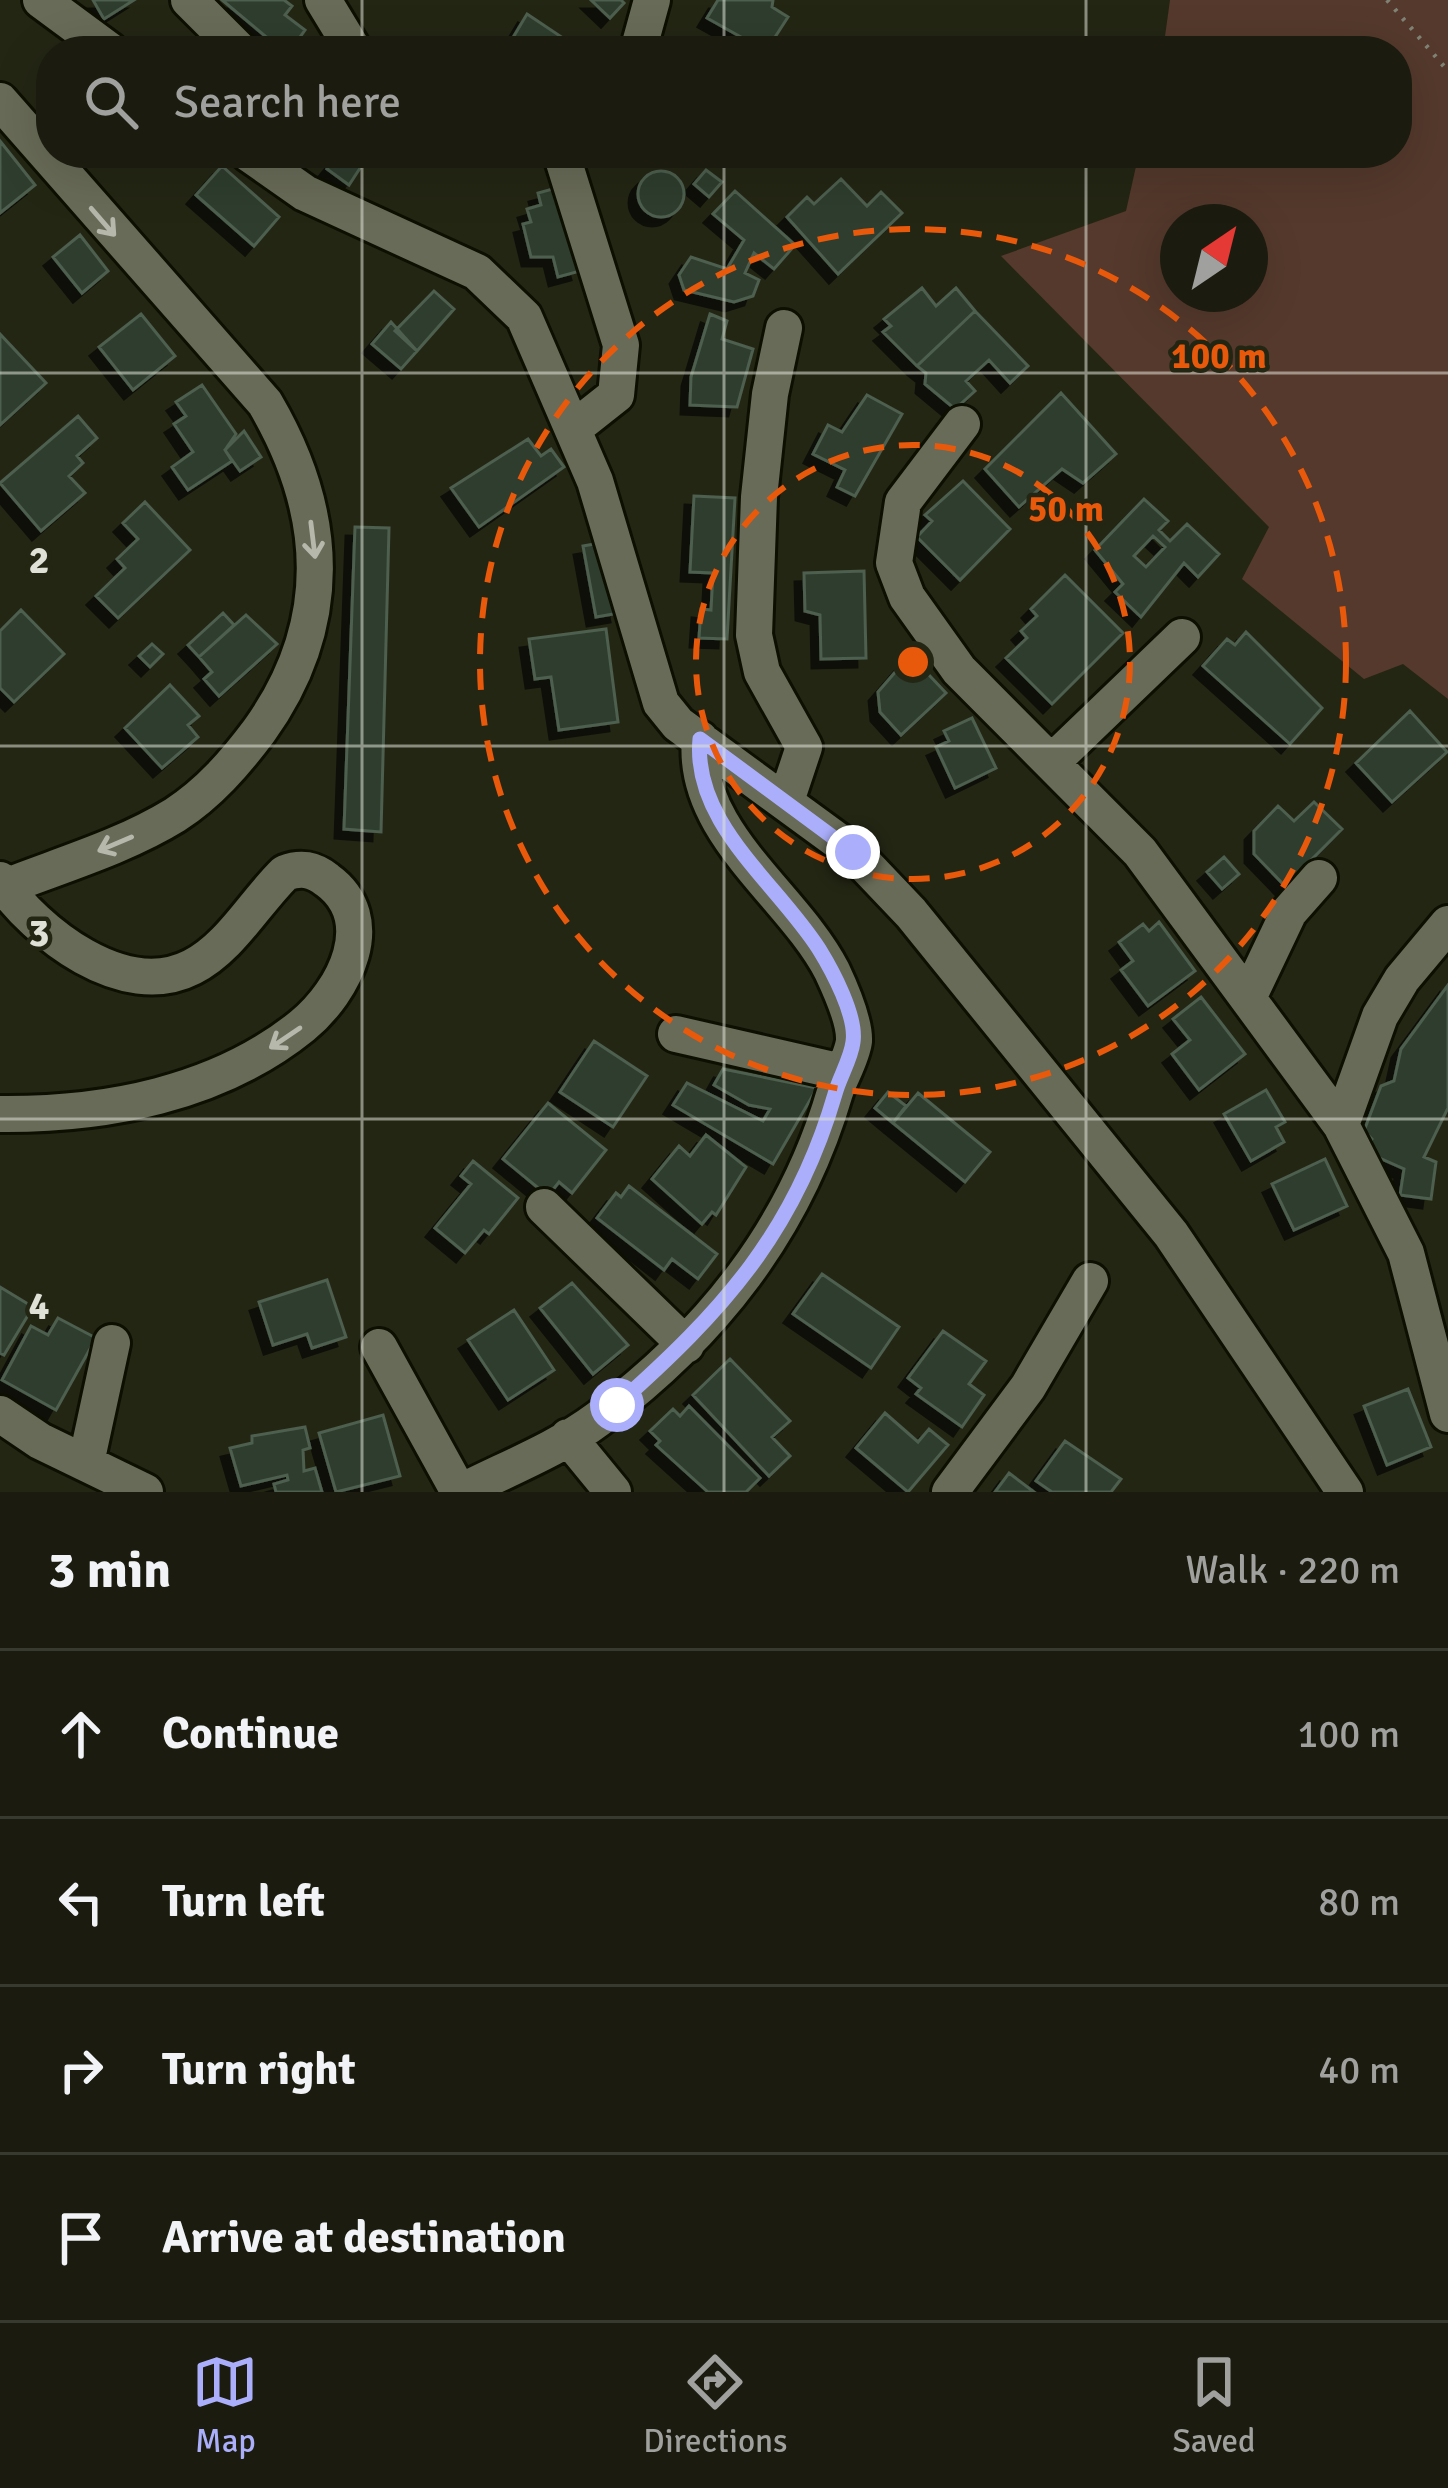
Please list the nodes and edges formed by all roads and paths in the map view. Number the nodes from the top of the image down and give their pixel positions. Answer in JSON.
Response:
{"nodes":[{"id":1,"x":41,"y":0,"type":"edge"},
{"id":2,"x":189,"y":0,"type":"edge"},
{"id":3,"x":323,"y":0,"type":"edge"},
{"id":4,"x":652,"y":0,"type":"edge"},
{"id":5,"x":1387,"y":0,"type":"edge"},
{"id":6,"x":90,"y":36,"type":"edge"},
{"id":7,"x":225,"y":36,"type":"edge"},
{"id":8,"x":345,"y":36,"type":"edge"},
{"id":9,"x":642,"y":36,"type":"edge"},
{"id":10,"x":1448,"y":71,"type":"edge"},
{"id":11,"x":0,"y":101,"type":"edge"},
{"id":12,"x":36,"y":142,"type":"edge"},
{"id":13,"x":59,"y":168,"type":"edge"},
{"id":14,"x":287,"y":168,"type":"edge"},
{"id":15,"x":564,"y":168,"type":"edge"},
{"id":16,"x":784,"y":328,"type":"dead end"},
{"id":17,"x":962,"y":424,"type":"dead end"},
{"id":18,"x":573,"y":429,"type":"junction"},
{"id":19,"x":1182,"y":637,"type":"dead end"},
{"id":20,"x":700,"y":739,"type":"junction"},
{"id":21,"x":1053,"y":761,"type":"junction"},
{"id":22,"x":786,"y":801,"type":"junction"},
{"id":23,"x":1319,"y":878,"type":"dead end"},
{"id":24,"x":3,"y":883,"type":"edge"},
{"id":25,"x":1448,"y":924,"type":"edge"},
{"id":26,"x":1249,"y":996,"type":"junction"},
{"id":27,"x":676,"y":1034,"type":"dead end"},
{"id":28,"x":842,"y":1072,"type":"junction"},
{"id":29,"x":0,"y":1114,"type":"edge"},
{"id":30,"x":1341,"y":1125,"type":"junction"},
{"id":31,"x":544,"y":1207,"type":"dead end"},
{"id":32,"x":1090,"y":1281,"type":"dead end"},
{"id":33,"x":112,"y":1342,"type":"dead end"},
{"id":34,"x":686,"y":1345,"type":"junction"},
{"id":35,"x":379,"y":1347,"type":"dead end"},
{"id":36,"x":0,"y":1414,"type":"edge"},
{"id":37,"x":1448,"y":1414,"type":"edge"},
{"id":38,"x":568,"y":1437,"type":"junction"},
{"id":39,"x":86,"y":1463,"type":"junction"},
{"id":40,"x":145,"y":1492,"type":"edge"},
{"id":41,"x":460,"y":1492,"type":"edge"},
{"id":42,"x":613,"y":1492,"type":"edge"},
{"id":43,"x":950,"y":1492,"type":"edge"},
{"id":44,"x":1346,"y":1492,"type":"edge"}],
"edges":[{"from":1,"to":6,"type":"street"},
{"from":2,"to":7,"type":"street"},
{"from":3,"to":8,"type":"street"},
{"from":4,"to":9,"type":"street"},
{"from":5,"to":10,"type":"path"},
{"from":11,"to":12,"type":"street","one_way":true},
{"from":13,"to":24,"type":"street","one_way":true},
{"from":14,"to":18,"type":"street"},
{"from":15,"to":18,"type":"street"},
{"from":16,"to":22,"type":"street"},
{"from":17,"to":21,"type":"street"},
{"from":18,"to":20,"type":"street"},
{"from":19,"to":21,"type":"street"},
{"from":20,"to":22,"type":"street"},
{"from":20,"to":28,"type":"street"},
{"from":21,"to":26,"type":"street"},
{"from":22,"to":44,"type":"street"},
{"from":23,"to":26,"type":"street"},
{"from":24,"to":29,"type":"street","one_way":true},
{"from":25,"to":30,"type":"street"},
{"from":26,"to":30,"type":"street"},
{"from":27,"to":28,"type":"street"},
{"from":28,"to":34,"type":"street"},
{"from":30,"to":37,"type":"street"},
{"from":31,"to":34,"type":"street"},
{"from":32,"to":43,"type":"street"},
{"from":33,"to":39,"type":"street"},
{"from":34,"to":38,"type":"street"},
{"from":35,"to":41,"type":"street"},
{"from":36,"to":39,"type":"street"},
{"from":38,"to":41,"type":"street"},
{"from":38,"to":42,"type":"street"},
{"from":39,"to":40,"type":"street"}]}
